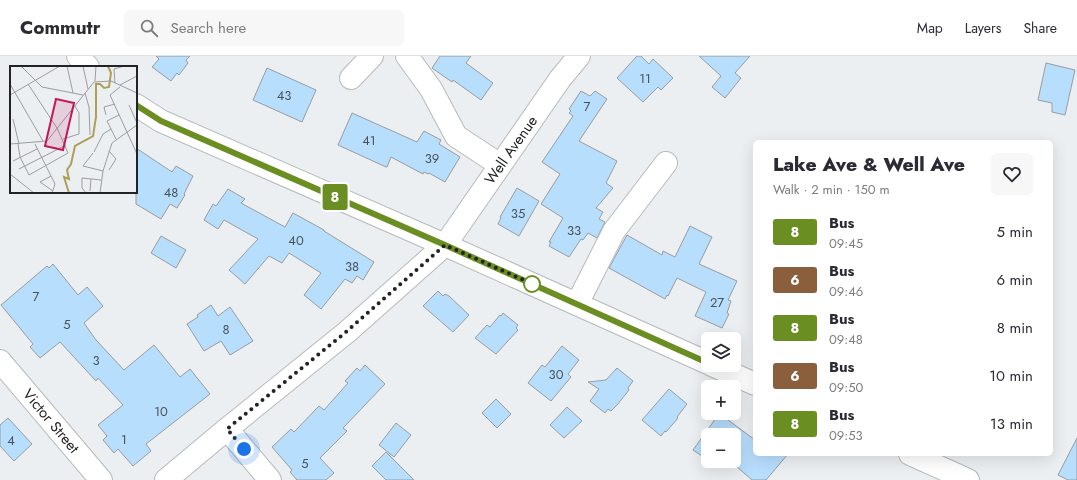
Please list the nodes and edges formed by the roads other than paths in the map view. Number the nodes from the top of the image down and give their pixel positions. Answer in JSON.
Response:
{"nodes":[{"id":1,"x":78,"y":56,"type":"edge"},
{"id":2,"x":372,"y":56,"type":"edge"},
{"id":3,"x":407,"y":56,"type":"edge"},
{"id":4,"x":579,"y":56,"type":"edge"},
{"id":5,"x":87,"y":66,"type":"edge"},
{"id":6,"x":351,"y":78,"type":"dead end"},
{"id":7,"x":137,"y":106,"type":"edge"},
{"id":8,"x":666,"y":163,"type":"dead end"},
{"id":9,"x":500,"y":165,"type":"junction"},
{"id":10,"x":445,"y":245,"type":"junction"},
{"id":11,"x":577,"y":304,"type":"junction"},
{"id":12,"x":701,"y":360,"type":"edge"},
{"id":13,"x":0,"y":361,"type":"edge"},
{"id":14,"x":728,"y":372,"type":"edge"},
{"id":15,"x":753,"y":383,"type":"edge"},
{"id":16,"x":227,"y":429,"type":"junction"},
{"id":17,"x":914,"y":456,"type":"edge"},
{"id":18,"x":101,"y":480,"type":"edge"},
{"id":19,"x":166,"y":480,"type":"edge"},
{"id":20,"x":270,"y":480,"type":"edge"},
{"id":21,"x":968,"y":480,"type":"edge"}],
"edges":[{"from":1,"to":5,"type":"street"},
{"from":2,"to":6,"type":"street"},
{"from":3,"to":9,"type":"street"},
{"from":4,"to":9,"type":"street","name":"Well Avenue"},
{"from":7,"to":10,"type":"street"},
{"from":8,"to":11,"type":"street"},
{"from":9,"to":10,"type":"street","name":"Well Avenue"},
{"from":10,"to":11,"type":"street"},
{"from":10,"to":16,"type":"street","name":"Well Avenue"},
{"from":11,"to":12,"type":"street"},
{"from":13,"to":18,"type":"street","name":"Victor Street"},
{"from":14,"to":15,"type":"street"},
{"from":16,"to":19,"type":"street","name":"Well Avenue"},
{"from":16,"to":20,"type":"street"},
{"from":17,"to":21,"type":"street"}]}
